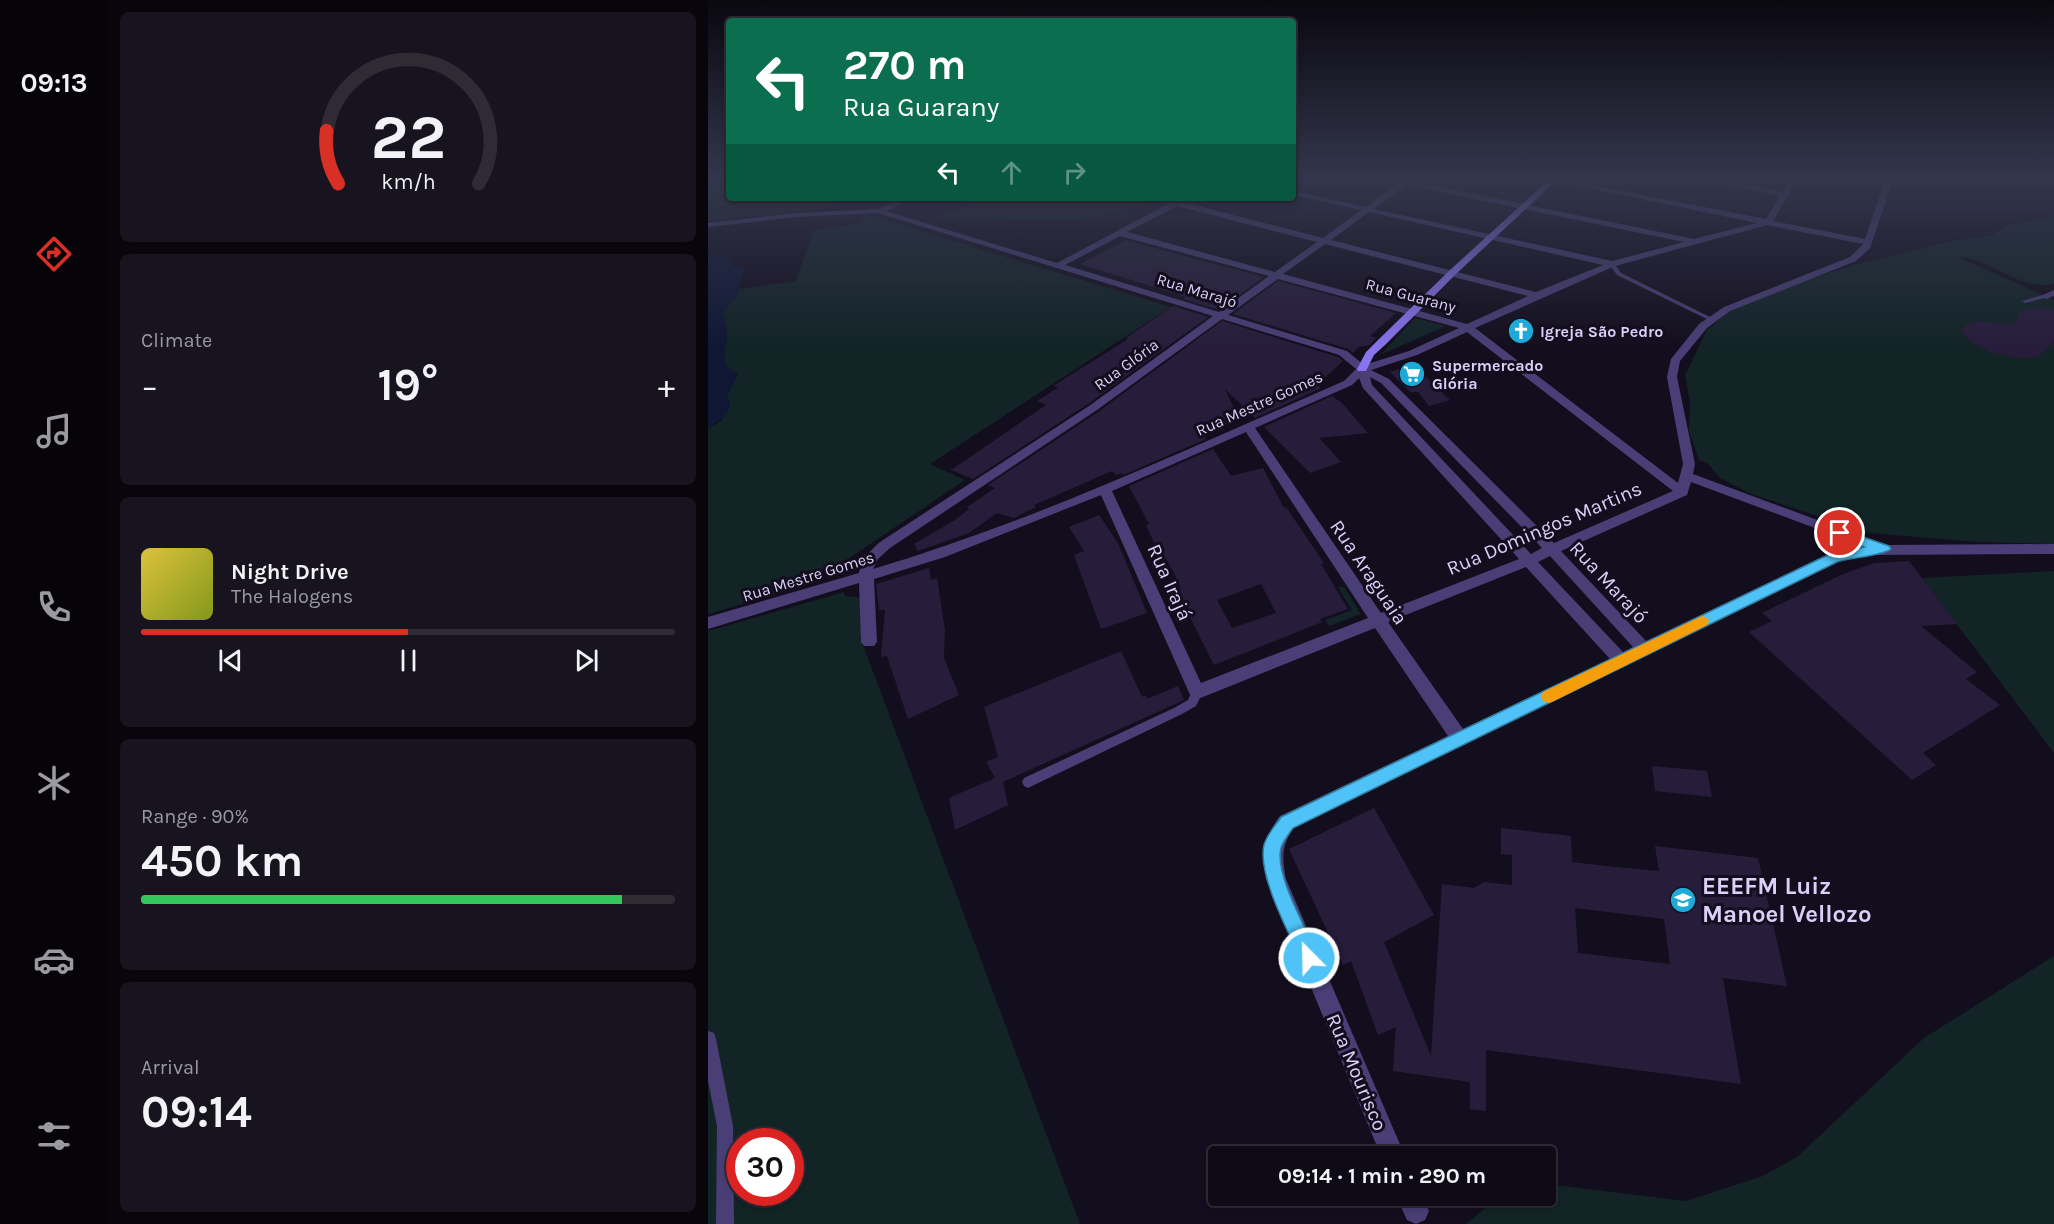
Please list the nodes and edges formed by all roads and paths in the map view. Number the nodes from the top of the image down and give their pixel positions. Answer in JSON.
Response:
{"nodes":[{"id":1,"x":955,"y":234,"type":"edge"},
{"id":2,"x":1116,"y":234,"type":"edge"},
{"id":3,"x":1128,"y":234,"type":"edge"},
{"id":4,"x":1299,"y":234,"type":"edge"},
{"id":5,"x":1335,"y":234,"type":"edge"},
{"id":6,"x":1472,"y":234,"type":"edge"},
{"id":7,"x":1494,"y":234,"type":"edge"},
{"id":8,"x":1656,"y":234,"type":"edge"},
{"id":9,"x":1723,"y":234,"type":"edge"},
{"id":10,"x":1829,"y":234,"type":"edge"},
{"id":11,"x":1871,"y":234,"type":"edge"},
{"id":12,"x":1490,"y":238,"type":"junction"},
{"id":13,"x":1326,"y":241,"type":"junction"},
{"id":14,"x":1694,"y":242,"type":"junction"},
{"id":15,"x":1868,"y":242,"type":"junction"},
{"id":16,"x":1611,"y":264,"type":"junction"},
{"id":17,"x":1059,"y":265,"type":"junction"},
{"id":18,"x":1453,"y":272,"type":"junction"},
{"id":19,"x":1278,"y":275,"type":"junction"},
{"id":20,"x":2050,"y":294,"type":"edge"},
{"id":21,"x":1537,"y":295,"type":"junction"},
{"id":22,"x":2025,"y":301,"type":"dead end"},
{"id":23,"x":1412,"y":313,"type":"junction"},
{"id":24,"x":1221,"y":315,"type":"junction"},
{"id":25,"x":1711,"y":319,"type":"junction"},
{"id":26,"x":1467,"y":327,"type":"junction"},
{"id":27,"x":1362,"y":369,"type":"junction"},
{"id":28,"x":1248,"y":426,"type":"junction"},
{"id":29,"x":1686,"y":476,"type":"junction"},
{"id":30,"x":1105,"y":489,"type":"junction"},
{"id":31,"x":1682,"y":492,"type":"junction"},
{"id":32,"x":1884,"y":549,"type":"junction"},
{"id":33,"x":2054,"y":549,"type":"edge"},
{"id":34,"x":1552,"y":550,"type":"junction"},
{"id":35,"x":1529,"y":560,"type":"junction"},
{"id":36,"x":864,"y":577,"type":"junction"},
{"id":37,"x":1377,"y":619,"type":"junction"},
{"id":38,"x":708,"y":623,"type":"edge"},
{"id":39,"x":869,"y":642,"type":"dead end"},
{"id":40,"x":1644,"y":649,"type":"junction"},
{"id":41,"x":1622,"y":660,"type":"junction"},
{"id":42,"x":1197,"y":692,"type":"junction"},
{"id":43,"x":1460,"y":739,"type":"junction"},
{"id":44,"x":1028,"y":782,"type":"dead end"},
{"id":45,"x":708,"y":1039,"type":"edge"},
{"id":46,"x":1389,"y":1146,"type":"edge"},
{"id":47,"x":724,"y":1224,"type":"edge"}],
"edges":[{"from":1,"to":17,"type":"street","name":"Rua Marajó"},
{"from":2,"to":17,"type":"street"},
{"from":3,"to":19,"type":"street","name":"Rua Guarany"},
{"from":4,"to":13,"type":"street"},
{"from":5,"to":13,"type":"street","name":"Rua Glória"},
{"from":6,"to":12,"type":"street"},
{"from":7,"to":12,"type":"street"},
{"from":8,"to":14,"type":"street"},
{"from":9,"to":14,"type":"street","name":"Rua Mestre Gomes"},
{"from":10,"to":15,"type":"street"},
{"from":11,"to":15,"type":"street"},
{"from":12,"to":16,"type":"street"},
{"from":12,"to":18,"type":"street"},
{"from":13,"to":18,"type":"street"},
{"from":13,"to":19,"type":"street","name":"Rua Glória"},
{"from":14,"to":16,"type":"street","name":"Rua Mestre Gomes"},
{"from":15,"to":25,"type":"street"},
{"from":16,"to":21,"type":"street","name":"Rua Mestre Gomes"},
{"from":16,"to":25,"type":"lane"},
{"from":17,"to":24,"type":"street","name":"Rua Marajó"},
{"from":18,"to":21,"type":"street"},
{"from":18,"to":23,"type":"street"},
{"from":19,"to":23,"type":"street","name":"Rua Guarany"},
{"from":19,"to":24,"type":"street","name":"Rua Glória"},
{"from":20,"to":22,"type":"lane"},
{"from":21,"to":26,"type":"street","name":"Rua Mestre Gomes"},
{"from":23,"to":26,"type":"street","name":"Rua Guarany"},
{"from":23,"to":27,"type":"street"},
{"from":24,"to":27,"type":"street","name":"Rua Marajó"},
{"from":24,"to":36,"type":"street","name":"Rua Glória"},
{"from":25,"to":29,"type":"street"},
{"from":26,"to":27,"type":"street","name":"Rua Mestre Gomes"},
{"from":26,"to":31,"type":"street","name":"Rua Guarany"},
{"from":27,"to":28,"type":"street","name":"Rua Mestre Gomes"},
{"from":27,"to":34,"type":"street","name":"Rua Marajó"},
{"from":27,"to":35,"type":"street","name":"Rua Marajó"},
{"from":28,"to":30,"type":"street","name":"Rua Mestre Gomes"},
{"from":28,"to":37,"type":"street","name":"Rua Araguaia"},
{"from":29,"to":31,"type":"street"},
{"from":29,"to":32,"type":"street"},
{"from":30,"to":36,"type":"street","name":"Rua Mestre Gomes"},
{"from":30,"to":42,"type":"street","name":"Rua Irajá"},
{"from":31,"to":34,"type":"street","name":"Rua Domingos Martins"},
{"from":32,"to":33,"type":"street","name":"Rua Mourisco"},
{"from":32,"to":40,"type":"street","name":"Rua Mourisco"},
{"from":34,"to":35,"type":"street","name":"Rua Domingos Martins"},
{"from":34,"to":40,"type":"street","name":"Rua Marajó"},
{"from":35,"to":37,"type":"street","name":"Rua Domingos Martins"},
{"from":35,"to":41,"type":"street","name":"Rua Marajó"},
{"from":36,"to":38,"type":"street","name":"Rua Mestre Gomes"},
{"from":36,"to":39,"type":"street"},
{"from":37,"to":42,"type":"street","name":"Rua Domingos Martins"},
{"from":37,"to":43,"type":"street","name":"Rua Araguaia"},
{"from":40,"to":41,"type":"street","name":"Rua Mourisco"},
{"from":41,"to":43,"type":"street","name":"Rua Mourisco"},
{"from":42,"to":44,"type":"lane","name":"Rua Domingos Martins"},
{"from":43,"to":46,"type":"street","name":"Rua Mourisco"},
{"from":45,"to":47,"type":"lane"}]}
